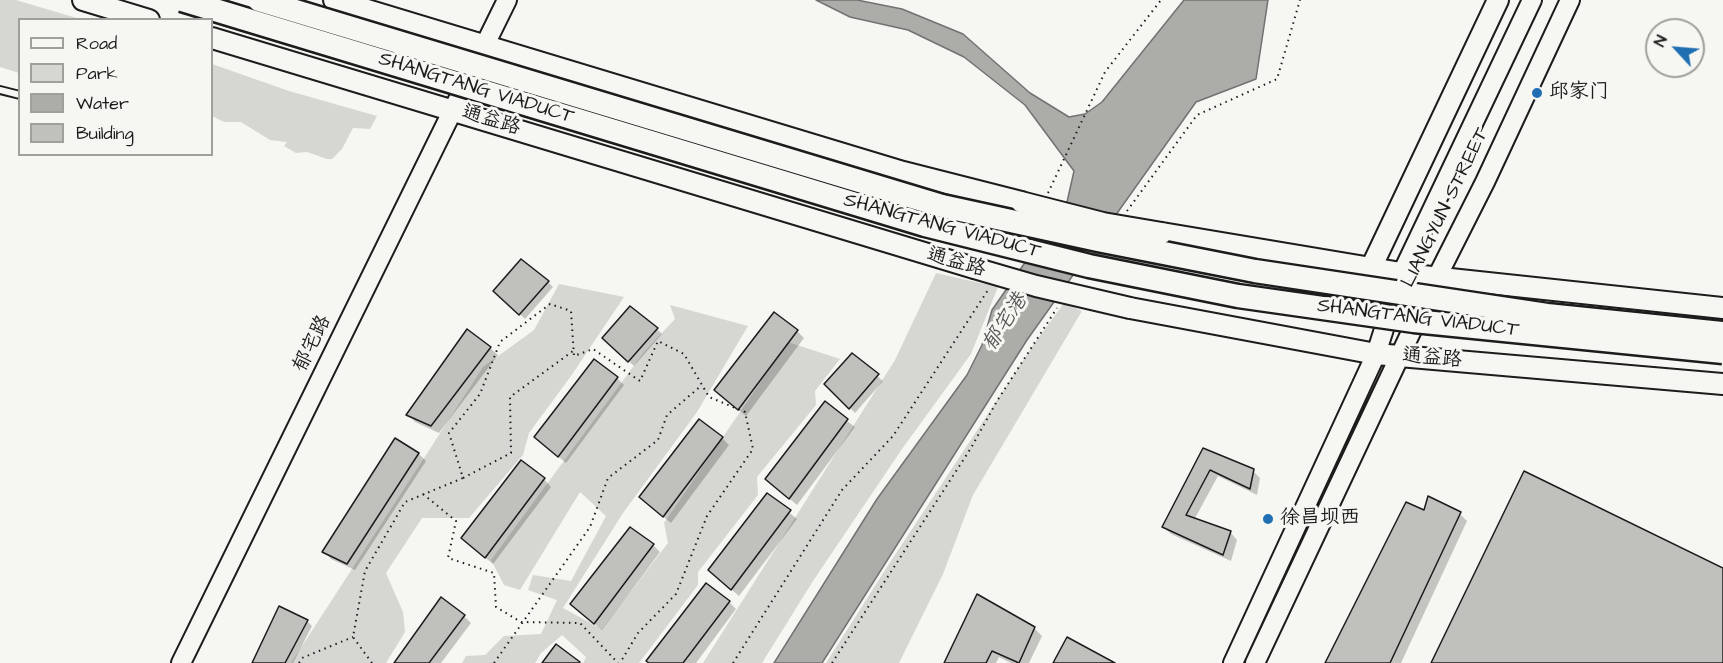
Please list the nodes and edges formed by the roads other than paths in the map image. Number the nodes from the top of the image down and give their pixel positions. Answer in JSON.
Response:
{"nodes":[{"id":1,"x":83,"y":0,"type":"edge"},
{"id":2,"x":182,"y":0,"type":"edge"},
{"id":3,"x":259,"y":0,"type":"edge"},
{"id":4,"x":334,"y":0,"type":"edge"},
{"id":5,"x":507,"y":0,"type":"edge"},
{"id":6,"x":1497,"y":0,"type":"edge"},
{"id":7,"x":1532,"y":0,"type":"edge"},
{"id":8,"x":1570,"y":0,"type":"edge"},
{"id":9,"x":142,"y":18,"type":"edge"},
{"id":10,"x":213,"y":38,"type":"edge"},
{"id":11,"x":486,"y":46,"type":"junction"},
{"id":12,"x":0,"y":90,"type":"edge"},
{"id":13,"x":18,"y":94,"type":"edge"},
{"id":14,"x":454,"y":110,"type":"junction"},
{"id":15,"x":1371,"y":268,"type":"junction"},
{"id":16,"x":1402,"y":273,"type":"junction"},
{"id":17,"x":1437,"y":277,"type":"junction"},
{"id":18,"x":1723,"y":308,"type":"edge"},
{"id":19,"x":1723,"y":333,"type":"edge"},
{"id":20,"x":1723,"y":352,"type":"edge"},
{"id":21,"x":1376,"y":354,"type":"junction"},
{"id":22,"x":1400,"y":356,"type":"junction"},
{"id":23,"x":1723,"y":384,"type":"edge"},
{"id":24,"x":181,"y":663,"type":"edge"},
{"id":25,"x":1233,"y":663,"type":"edge"},
{"id":26,"x":1255,"y":663,"type":"edge"}],
"edges":[{"from":1,"to":9,"type":"main road"},
{"from":2,"to":20,"type":"highway","name":"SHANGTANG VIADUCT","bridge":true},
{"from":3,"to":19,"type":"highway","name":"SHANGTANG VIADUCT","bridge":true},
{"from":4,"to":11,"type":"main road"},
{"from":5,"to":11,"type":"main road","name":"郁宅路"},
{"from":6,"to":15,"type":"main road"},
{"from":7,"to":16,"type":"main road","name":"LIANGYUN STREET"},
{"from":8,"to":17,"type":"main road","name":"LIANGYUN STREET"},
{"from":10,"to":14,"type":"main road","name":"通益路"},
{"from":11,"to":14,"type":"main road","name":"郁宅路"},
{"from":11,"to":15,"type":"main road","bridge":true},
{"from":12,"to":13,"type":"lane"},
{"from":14,"to":21,"type":"main road","name":"通益路","bridge":true},
{"from":14,"to":24,"type":"main road","name":"郁宅路"},
{"from":15,"to":16,"type":"main road"},
{"from":16,"to":17,"type":"main road"},
{"from":16,"to":21,"type":"main road","name":"LIANGYUN STREET"},
{"from":17,"to":18,"type":"main road"},
{"from":17,"to":22,"type":"main road","name":"LIANGYUN STREET"},
{"from":21,"to":22,"type":"main road","name":"通益路"},
{"from":21,"to":25,"type":"main road","name":"LIANGYUN STREET"},
{"from":22,"to":23,"type":"main road","name":"通益路"},
{"from":22,"to":26,"type":"main road","name":"LIANGYUN STREET"}]}
